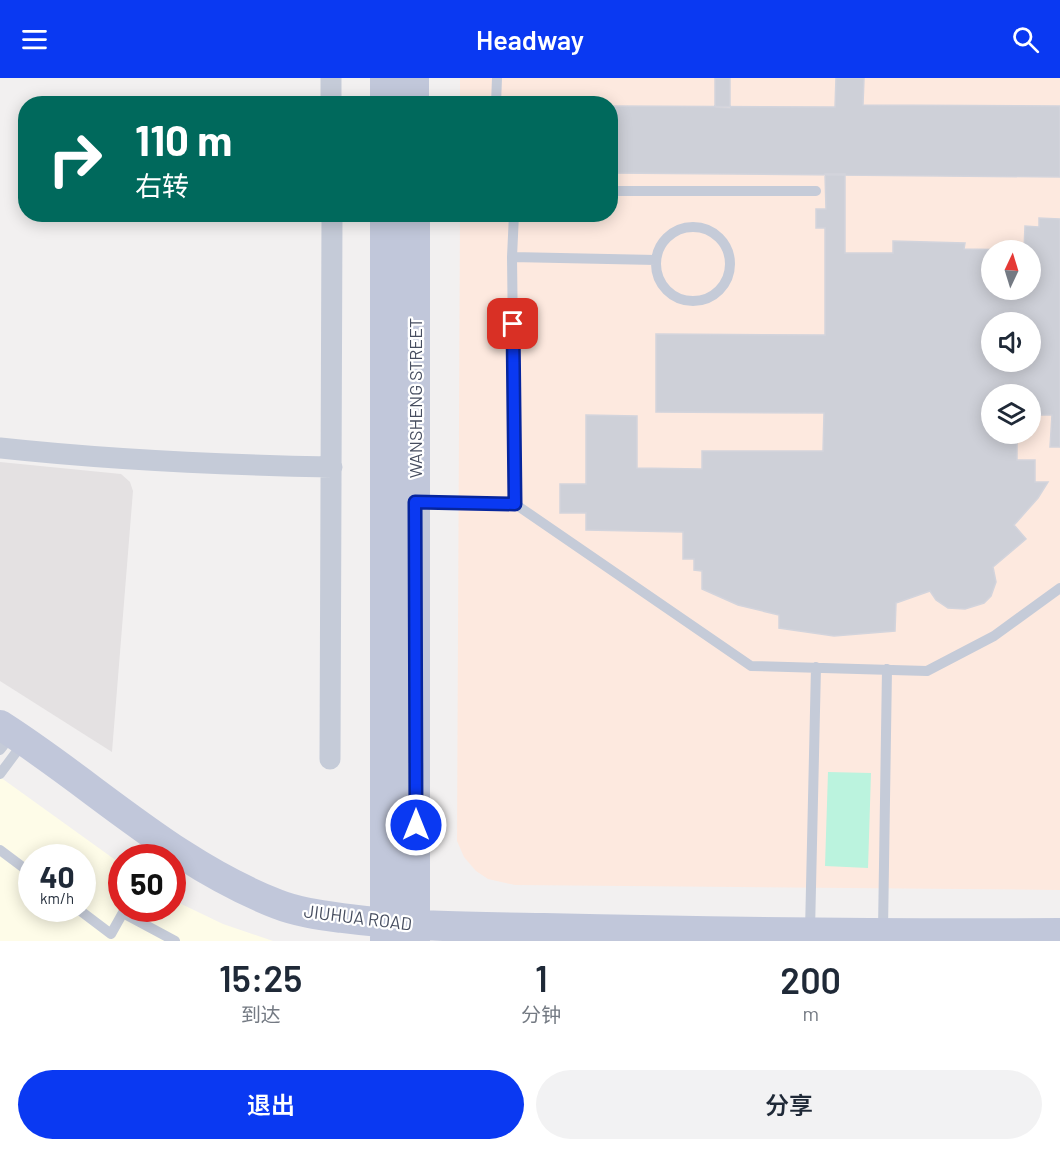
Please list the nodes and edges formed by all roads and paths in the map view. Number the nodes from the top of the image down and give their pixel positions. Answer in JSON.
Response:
{"nodes":[{"id":1,"x":331,"y":78,"type":"edge"},
{"id":2,"x":385,"y":78,"type":"edge"},
{"id":3,"x":414,"y":78,"type":"edge"},
{"id":4,"x":497,"y":78,"type":"edge"},
{"id":5,"x":332,"y":96,"type":"edge"},
{"id":6,"x":385,"y":96,"type":"edge"},
{"id":7,"x":414,"y":96,"type":"edge"},
{"id":8,"x":496,"y":96,"type":"edge"},
{"id":9,"x":618,"y":191,"type":"edge"},
{"id":10,"x":816,"y":191,"type":"dead end"},
{"id":11,"x":332,"y":222,"type":"edge"},
{"id":12,"x":385,"y":222,"type":"edge"},
{"id":13,"x":415,"y":222,"type":"edge"},
{"id":14,"x":514,"y":222,"type":"edge"},
{"id":15,"x":512,"y":257,"type":"junction"},
{"id":16,"x":656,"y":260,"type":"junction"},
{"id":17,"x":0,"y":448,"type":"edge"},
{"id":18,"x":332,"y":467,"type":"junction"},
{"id":19,"x":400,"y":502,"type":"junction"},
{"id":20,"x":515,"y":504,"type":"junction"},
{"id":21,"x":1060,"y":588,"type":"edge"},
{"id":22,"x":816,"y":667,"type":"junction"},
{"id":23,"x":887,"y":669,"type":"junction"},
{"id":24,"x":9,"y":737,"type":"edge"},
{"id":25,"x":330,"y":759,"type":"dead end"},
{"id":26,"x":0,"y":774,"type":"edge"},
{"id":27,"x":0,"y":850,"type":"edge"},
{"id":28,"x":18,"y":864,"type":"edge"},
{"id":29,"x":95,"y":922,"type":"edge"},
{"id":30,"x":118,"y":922,"type":"edge"},
{"id":31,"x":143,"y":922,"type":"edge"},
{"id":32,"x":385,"y":933,"type":"edge"},
{"id":33,"x":416,"y":933,"type":"edge"},
{"id":34,"x":810,"y":933,"type":"junction"},
{"id":35,"x":1060,"y":933,"type":"edge"},
{"id":36,"x":883,"y":934,"type":"junction"},
{"id":37,"x":175,"y":941,"type":"edge"}],
"edges":[{"from":1,"to":5,"type":"street"},
{"from":2,"to":6,"type":"main road"},
{"from":3,"to":7,"type":"main road"},
{"from":4,"to":8,"type":"lane"},
{"from":9,"to":10,"type":"lane"},
{"from":11,"to":18,"type":"street"},
{"from":12,"to":19,"type":"main road","name":"WANSHENG STREET"},
{"from":13,"to":19,"type":"main road","name":"WANSHENG STREET"},
{"from":14,"to":15,"type":"lane"},
{"from":15,"to":16,"type":"lane"},
{"from":15,"to":20,"type":"lane"},
{"from":16,"to":16,"type":"lane"},
{"from":17,"to":18,"type":"street"},
{"from":18,"to":25,"type":"street"},
{"from":19,"to":20,"type":"lane"},
{"from":19,"to":32,"type":"main road","name":"WANSHENG STREET"},
{"from":19,"to":33,"type":"main road","name":"WANSHENG STREET"},
{"from":20,"to":22,"type":"lane"},
{"from":21,"to":23,"type":"lane"},
{"from":22,"to":23,"type":"lane"},
{"from":22,"to":34,"type":"lane"},
{"from":23,"to":36,"type":"lane"},
{"from":24,"to":26,"type":"lane"},
{"from":24,"to":32,"type":"main road","name":"JIUHUA ROAD"},
{"from":27,"to":28,"type":"lane"},
{"from":29,"to":30,"type":"lane"},
{"from":31,"to":37,"type":"lane"},
{"from":32,"to":33,"type":"main road","name":"JIUHUA ROAD"},
{"from":33,"to":34,"type":"main road","name":"JIUHUA ROAD"},
{"from":34,"to":36,"type":"main road","name":"JIUHUA ROAD"},
{"from":35,"to":36,"type":"main road","name":"JIUHUA ROAD"}]}
